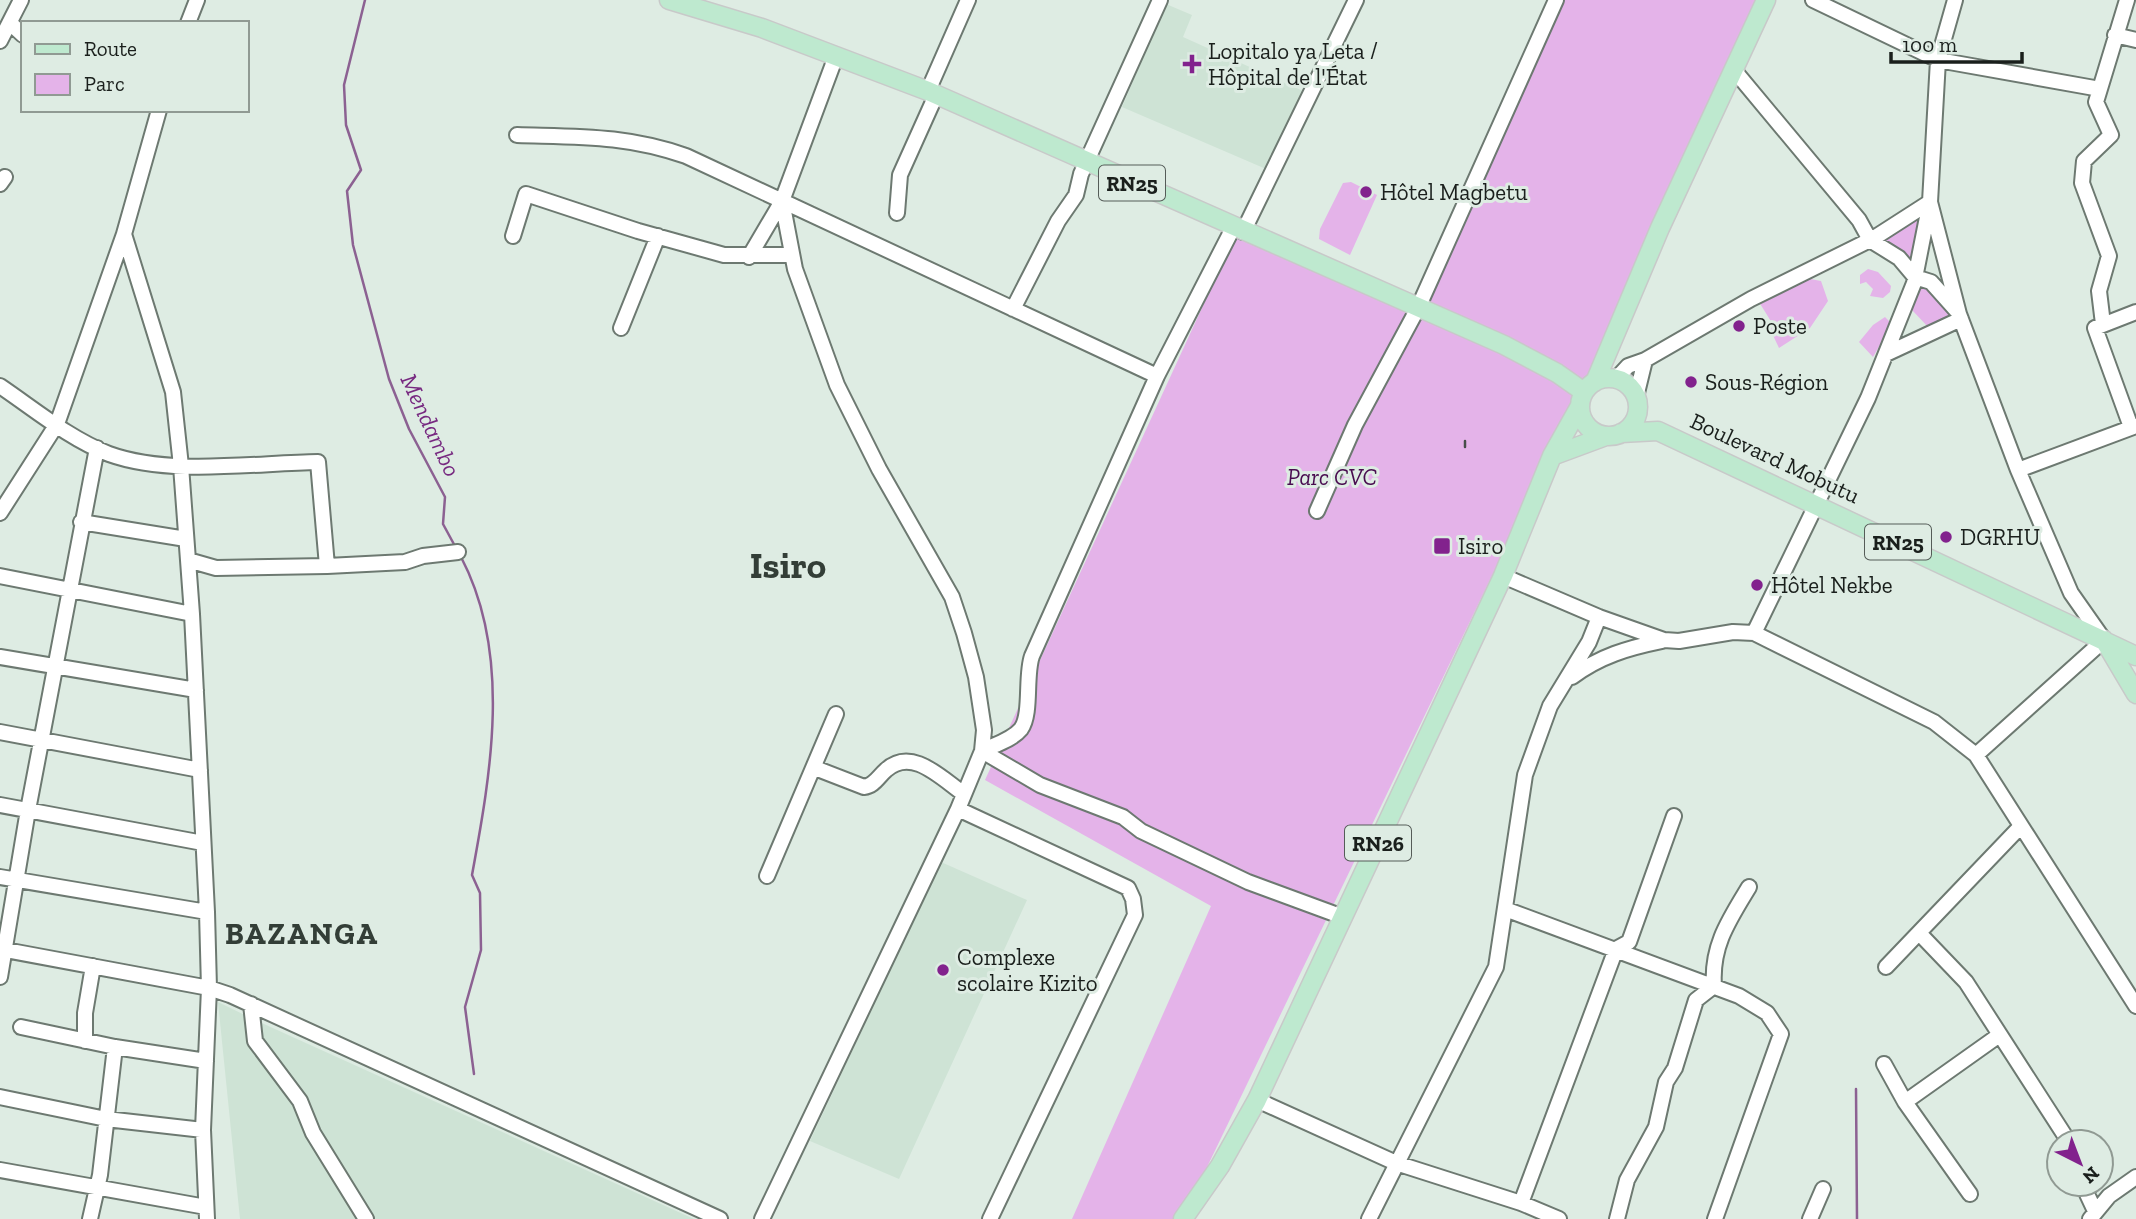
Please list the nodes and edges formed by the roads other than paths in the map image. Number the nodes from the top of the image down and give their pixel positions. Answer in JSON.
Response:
{"nodes":[{"id":1,"x":21,"y":0,"type":"edge"},
{"id":2,"x":197,"y":0,"type":"edge"},
{"id":3,"x":669,"y":0,"type":"edge"},
{"id":4,"x":968,"y":0,"type":"edge"},
{"id":5,"x":1160,"y":0,"type":"edge"},
{"id":6,"x":1356,"y":0,"type":"edge"},
{"id":7,"x":1556,"y":0,"type":"edge"},
{"id":8,"x":1766,"y":0,"type":"edge"},
{"id":9,"x":1813,"y":0,"type":"edge"},
{"id":10,"x":1955,"y":0,"type":"edge"},
{"id":11,"x":2127,"y":0,"type":"edge"},
{"id":12,"x":189,"y":21,"type":"edge"},
{"id":13,"x":10,"y":23,"type":"junction"},
{"id":14,"x":21,"y":33,"type":"edge"},
{"id":15,"x":2115,"y":35,"type":"junction"},
{"id":16,"x":2136,"y":40,"type":"edge"},
{"id":17,"x":0,"y":41,"type":"edge"},
{"id":18,"x":836,"y":57,"type":"junction"},
{"id":19,"x":1938,"y":60,"type":"junction"},
{"id":20,"x":1734,"y":70,"type":"junction"},
{"id":21,"x":2100,"y":89,"type":"junction"},
{"id":22,"x":932,"y":93,"type":"junction"},
{"id":23,"x":158,"y":112,"type":"edge"},
{"id":24,"x":517,"y":135,"type":"dead end"},
{"id":25,"x":1087,"y":163,"type":"junction"},
{"id":26,"x":782,"y":201,"type":"junction"},
{"id":27,"x":1930,"y":202,"type":"junction"},
{"id":28,"x":897,"y":213,"type":"dead end"},
{"id":29,"x":1238,"y":230,"type":"junction"},
{"id":30,"x":124,"y":234,"type":"junction"},
{"id":31,"x":513,"y":236,"type":"dead end"},
{"id":32,"x":659,"y":236,"type":"junction"},
{"id":33,"x":1870,"y":240,"type":"junction"},
{"id":34,"x":792,"y":255,"type":"junction"},
{"id":35,"x":749,"y":257,"type":"junction"},
{"id":36,"x":1915,"y":278,"type":"junction"},
{"id":37,"x":1418,"y":308,"type":"junction"},
{"id":38,"x":1013,"y":309,"type":"junction"},
{"id":39,"x":2136,"y":312,"type":"edge"},
{"id":40,"x":1960,"y":316,"type":"junction"},
{"id":41,"x":2103,"y":324,"type":"junction"},
{"id":42,"x":621,"y":328,"type":"dead end"},
{"id":43,"x":1609,"y":349,"type":"junction"},
{"id":44,"x":1886,"y":354,"type":"junction"},
{"id":45,"x":1645,"y":360,"type":"junction"},
{"id":46,"x":1157,"y":376,"type":"junction"},
{"id":47,"x":1615,"y":379,"type":"junction"},
{"id":48,"x":0,"y":386,"type":"edge"},
{"id":49,"x":1587,"y":393,"type":"junction"},
{"id":50,"x":1637,"y":400,"type":"junction"},
{"id":51,"x":57,"y":424,"type":"junction"},
{"id":52,"x":2134,"y":427,"type":"edge"},
{"id":53,"x":1658,"y":431,"type":"junction"},
{"id":54,"x":1613,"y":434,"type":"junction"},
{"id":55,"x":97,"y":449,"type":"junction"},
{"id":56,"x":1552,"y":456,"type":"junction"},
{"id":57,"x":181,"y":466,"type":"junction"},
{"id":58,"x":2018,"y":470,"type":"junction"},
{"id":59,"x":6,"y":487,"type":"edge"},
{"id":60,"x":1818,"y":505,"type":"junction"},
{"id":61,"x":1317,"y":511,"type":"dead end"},
{"id":62,"x":0,"y":513,"type":"edge"},
{"id":63,"x":81,"y":522,"type":"junction"},
{"id":64,"x":186,"y":539,"type":"junction"},
{"id":65,"x":458,"y":552,"type":"dead end"},
{"id":66,"x":188,"y":560,"type":"junction"},
{"id":67,"x":327,"y":566,"type":"junction"},
{"id":68,"x":0,"y":576,"type":"edge"},
{"id":69,"x":1503,"y":576,"type":"junction"},
{"id":70,"x":71,"y":592,"type":"junction"},
{"id":71,"x":192,"y":614,"type":"junction"},
{"id":72,"x":1599,"y":617,"type":"junction"},
{"id":73,"x":1754,"y":634,"type":"junction"},
{"id":74,"x":1664,"y":640,"type":"junction"},
{"id":75,"x":2104,"y":640,"type":"junction"},
{"id":76,"x":2136,"y":656,"type":"edge"},
{"id":77,"x":0,"y":657,"type":"edge"},
{"id":78,"x":55,"y":667,"type":"junction"},
{"id":79,"x":1566,"y":681,"type":"junction"},
{"id":80,"x":196,"y":690,"type":"junction"},
{"id":81,"x":2136,"y":694,"type":"edge"},
{"id":82,"x":836,"y":714,"type":"dead end"},
{"id":83,"x":0,"y":732,"type":"edge"},
{"id":84,"x":41,"y":742,"type":"junction"},
{"id":85,"x":982,"y":751,"type":"junction"},
{"id":86,"x":1976,"y":755,"type":"junction"},
{"id":87,"x":815,"y":768,"type":"junction"},
{"id":88,"x":200,"y":770,"type":"junction"},
{"id":89,"x":964,"y":794,"type":"junction"},
{"id":90,"x":0,"y":805,"type":"edge"},
{"id":91,"x":958,"y":809,"type":"junction"},
{"id":92,"x":28,"y":810,"type":"junction"},
{"id":93,"x":1674,"y":816,"type":"dead end"},
{"id":94,"x":2020,"y":827,"type":"junction"},
{"id":95,"x":204,"y":843,"type":"junction"},
{"id":96,"x":767,"y":876,"type":"dead end"},
{"id":97,"x":0,"y":877,"type":"edge"},
{"id":98,"x":17,"y":881,"type":"junction"},
{"id":99,"x":1749,"y":887,"type":"dead end"},
{"id":100,"x":1505,"y":909,"type":"junction"},
{"id":101,"x":207,"y":912,"type":"junction"},
{"id":102,"x":1343,"y":917,"type":"junction"},
{"id":103,"x":1920,"y":934,"type":"junction"},
{"id":104,"x":1616,"y":949,"type":"junction"},
{"id":105,"x":2,"y":950,"type":"edge"},
{"id":106,"x":93,"y":966,"type":"junction"},
{"id":107,"x":1885,"y":967,"type":"dead end"},
{"id":108,"x":0,"y":977,"type":"edge"},
{"id":109,"x":1714,"y":986,"type":"junction"},
{"id":110,"x":209,"y":988,"type":"junction"},
{"id":111,"x":251,"y":1004,"type":"junction"},
{"id":112,"x":2136,"y":1006,"type":"edge"},
{"id":113,"x":21,"y":1027,"type":"dead end"},
{"id":114,"x":1998,"y":1036,"type":"junction"},
{"id":115,"x":85,"y":1041,"type":"junction"},
{"id":116,"x":115,"y":1047,"type":"junction"},
{"id":117,"x":206,"y":1061,"type":"junction"},
{"id":118,"x":1884,"y":1064,"type":"dead end"},
{"id":119,"x":0,"y":1097,"type":"edge"},
{"id":120,"x":1257,"y":1100,"type":"junction"},
{"id":121,"x":1905,"y":1102,"type":"junction"},
{"id":122,"x":106,"y":1119,"type":"junction"},
{"id":123,"x":2059,"y":1128,"type":"edge"},
{"id":124,"x":203,"y":1130,"type":"junction"},
{"id":125,"x":1396,"y":1163,"type":"junction"},
{"id":126,"x":0,"y":1170,"type":"edge"},
{"id":127,"x":2136,"y":1177,"type":"edge"},
{"id":128,"x":97,"y":1189,"type":"junction"},
{"id":129,"x":1823,"y":1189,"type":"dead end"},
{"id":130,"x":1970,"y":1194,"type":"dead end"},
{"id":131,"x":2088,"y":1198,"type":"edge"},
{"id":132,"x":1521,"y":1203,"type":"junction"},
{"id":133,"x":206,"y":1213,"type":"edge"},
{"id":134,"x":2093,"y":1215,"type":"edge"},
{"id":135,"x":90,"y":1219,"type":"edge"},
{"id":136,"x":366,"y":1219,"type":"edge"},
{"id":137,"x":720,"y":1219,"type":"edge"},
{"id":138,"x":762,"y":1219,"type":"edge"},
{"id":139,"x":990,"y":1219,"type":"edge"},
{"id":140,"x":1183,"y":1219,"type":"edge"},
{"id":141,"x":1369,"y":1219,"type":"edge"},
{"id":142,"x":1559,"y":1219,"type":"edge"},
{"id":143,"x":1617,"y":1219,"type":"edge"},
{"id":144,"x":1714,"y":1219,"type":"edge"},
{"id":145,"x":1810,"y":1219,"type":"edge"}],
"edges":[{"from":1,"to":13,"type":"street"},
{"from":2,"to":12,"type":"street"},
{"from":3,"to":18,"type":"main road","number":"RN25"},
{"from":4,"to":22,"type":"street"},
{"from":5,"to":25,"type":"street"},
{"from":6,"to":29,"type":"street"},
{"from":7,"to":37,"type":"street"},
{"from":8,"to":20,"type":"main road"},
{"from":9,"to":19,"type":"street"},
{"from":10,"to":19,"type":"street"},
{"from":11,"to":15,"type":"street"},
{"from":13,"to":14,"type":"street"},
{"from":13,"to":17,"type":"street"},
{"from":15,"to":16,"type":"street"},
{"from":15,"to":21,"type":"street"},
{"from":18,"to":22,"type":"main road","number":"RN25"},
{"from":18,"to":26,"type":"street"},
{"from":19,"to":21,"type":"street"},
{"from":19,"to":27,"type":"street"},
{"from":20,"to":33,"type":"street"},
{"from":20,"to":43,"type":"main road"},
{"from":21,"to":41,"type":"street"},
{"from":22,"to":25,"type":"main road","number":"RN25"},
{"from":22,"to":28,"type":"street"},
{"from":23,"to":30,"type":"street"},
{"from":24,"to":26,"type":"street"},
{"from":25,"to":29,"type":"main road","number":"RN25"},
{"from":25,"to":38,"type":"street"},
{"from":26,"to":34,"type":"street"},
{"from":26,"to":35,"type":"street"},
{"from":26,"to":38,"type":"street"},
{"from":27,"to":33,"type":"street"},
{"from":27,"to":36,"type":"street"},
{"from":27,"to":40,"type":"street"},
{"from":29,"to":37,"type":"main road","number":"RN25"},
{"from":29,"to":46,"type":"street"},
{"from":30,"to":51,"type":"street"},
{"from":30,"to":57,"type":"street"},
{"from":31,"to":32,"type":"street"},
{"from":32,"to":35,"type":"street"},
{"from":32,"to":42,"type":"street"},
{"from":33,"to":36,"type":"street"},
{"from":33,"to":45,"type":"street"},
{"from":34,"to":35,"type":"street"},
{"from":34,"to":85,"type":"street"},
{"from":36,"to":40,"type":"street"},
{"from":36,"to":44,"type":"street"},
{"from":37,"to":49,"type":"main road","number":"RN25"},
{"from":37,"to":61,"type":"street"},
{"from":38,"to":46,"type":"street"},
{"from":39,"to":41,"type":"street"},
{"from":40,"to":44,"type":"street"},
{"from":40,"to":58,"type":"street"},
{"from":41,"to":52,"type":"street"},
{"from":43,"to":47,"type":"main road"},
{"from":43,"to":49,"type":"main road"},
{"from":44,"to":60,"type":"street"},
{"from":45,"to":47,"type":"street"},
{"from":45,"to":50,"type":"street"},
{"from":46,"to":85,"type":"street"},
{"from":47,"to":49,"type":"main road"},
{"from":47,"to":50,"type":"main road","number":"RN25"},
{"from":48,"to":51,"type":"street"},
{"from":49,"to":54,"type":"main road","number":"RN25"},
{"from":49,"to":56,"type":"main road","number":"RN26"},
{"from":50,"to":53,"type":"main road","number":"RN25"},
{"from":50,"to":54,"type":"main road"},
{"from":51,"to":55,"type":"street"},
{"from":51,"to":59,"type":"street"},
{"from":52,"to":58,"type":"street"},
{"from":53,"to":54,"type":"main road","number":"RN25"},
{"from":53,"to":60,"type":"main road","name":"Boulevard Mobutu","number":"RN25"},
{"from":54,"to":56,"type":"main road"},
{"from":55,"to":57,"type":"street"},
{"from":55,"to":63,"type":"street"},
{"from":56,"to":69,"type":"main road","number":"RN26"},
{"from":57,"to":64,"type":"street"},
{"from":57,"to":67,"type":"street"},
{"from":58,"to":75,"type":"street"},
{"from":59,"to":62,"type":"street"},
{"from":60,"to":73,"type":"street"},
{"from":60,"to":75,"type":"main road","name":"Boulevard Mobutu","number":"RN25"},
{"from":63,"to":64,"type":"street"},
{"from":63,"to":70,"type":"street"},
{"from":64,"to":66,"type":"street"},
{"from":65,"to":67,"type":"street"},
{"from":66,"to":67,"type":"street"},
{"from":66,"to":71,"type":"street"},
{"from":68,"to":70,"type":"street"},
{"from":69,"to":72,"type":"street"},
{"from":69,"to":102,"type":"main road","number":"RN26"},
{"from":70,"to":71,"type":"street"},
{"from":70,"to":78,"type":"street"},
{"from":71,"to":80,"type":"street"},
{"from":72,"to":74,"type":"street"},
{"from":72,"to":79,"type":"street"},
{"from":73,"to":74,"type":"street"},
{"from":73,"to":86,"type":"street"},
{"from":74,"to":79,"type":"street"},
{"from":75,"to":76,"type":"main road","name":"Boulevard Mobutu","number":"RN25"},
{"from":75,"to":81,"type":"main road"},
{"from":75,"to":86,"type":"street"},
{"from":77,"to":78,"type":"street"},
{"from":78,"to":80,"type":"street"},
{"from":78,"to":84,"type":"street"},
{"from":79,"to":100,"type":"street"},
{"from":80,"to":88,"type":"street"},
{"from":82,"to":87,"type":"street"},
{"from":83,"to":84,"type":"street"},
{"from":84,"to":88,"type":"street"},
{"from":84,"to":92,"type":"street"},
{"from":85,"to":89,"type":"street"},
{"from":85,"to":102,"type":"street"},
{"from":86,"to":94,"type":"street"},
{"from":87,"to":89,"type":"street"},
{"from":87,"to":96,"type":"street"},
{"from":88,"to":95,"type":"street"},
{"from":89,"to":91,"type":"street"},
{"from":90,"to":92,"type":"street"},
{"from":91,"to":138,"type":"street"},
{"from":91,"to":139,"type":"street"},
{"from":92,"to":95,"type":"street"},
{"from":92,"to":98,"type":"street"},
{"from":93,"to":104,"type":"street"},
{"from":94,"to":103,"type":"street"},
{"from":94,"to":112,"type":"street"},
{"from":95,"to":101,"type":"street"},
{"from":97,"to":98,"type":"street"},
{"from":98,"to":101,"type":"street"},
{"from":98,"to":105,"type":"street"},
{"from":99,"to":109,"type":"street"},
{"from":100,"to":104,"type":"street"},
{"from":100,"to":125,"type":"street"},
{"from":101,"to":110,"type":"street"},
{"from":102,"to":120,"type":"main road","number":"RN26"},
{"from":103,"to":107,"type":"street"},
{"from":103,"to":114,"type":"street"},
{"from":104,"to":109,"type":"street"},
{"from":104,"to":132,"type":"street"},
{"from":105,"to":106,"type":"street"},
{"from":105,"to":108,"type":"street"},
{"from":106,"to":110,"type":"street"},
{"from":106,"to":115,"type":"street"},
{"from":109,"to":143,"type":"street"},
{"from":109,"to":144,"type":"street"},
{"from":110,"to":111,"type":"street"},
{"from":110,"to":117,"type":"street"},
{"from":111,"to":136,"type":"street"},
{"from":111,"to":137,"type":"street"},
{"from":113,"to":115,"type":"street"},
{"from":114,"to":121,"type":"street"},
{"from":114,"to":123,"type":"street"},
{"from":115,"to":116,"type":"street"},
{"from":116,"to":117,"type":"street"},
{"from":116,"to":122,"type":"street"},
{"from":117,"to":124,"type":"street"},
{"from":118,"to":121,"type":"street"},
{"from":119,"to":122,"type":"street"},
{"from":120,"to":125,"type":"street"},
{"from":120,"to":140,"type":"main road","number":"RN26"},
{"from":121,"to":130,"type":"street"},
{"from":122,"to":124,"type":"street"},
{"from":122,"to":128,"type":"street"},
{"from":124,"to":133,"type":"street"},
{"from":125,"to":132,"type":"street"},
{"from":125,"to":141,"type":"street"},
{"from":126,"to":128,"type":"street"},
{"from":127,"to":134,"type":"street"},
{"from":128,"to":133,"type":"street"},
{"from":128,"to":135,"type":"street"},
{"from":129,"to":145,"type":"street"},
{"from":131,"to":134,"type":"street"},
{"from":132,"to":142,"type":"street"}]}
